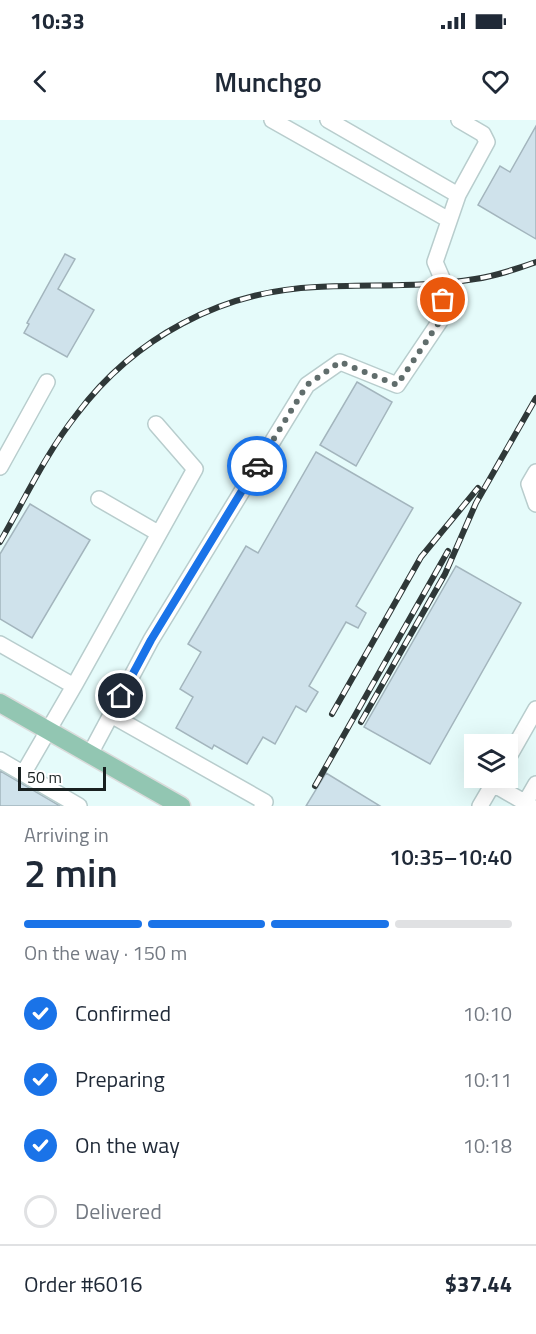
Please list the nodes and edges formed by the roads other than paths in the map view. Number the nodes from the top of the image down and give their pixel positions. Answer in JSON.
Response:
{"nodes":[{"id":1,"x":272,"y":120,"type":"edge"},
{"id":2,"x":328,"y":120,"type":"edge"},
{"id":3,"x":459,"y":120,"type":"edge"},
{"id":4,"x":458,"y":195,"type":"junction"},
{"id":5,"x":449,"y":220,"type":"junction"},
{"id":6,"x":47,"y":382,"type":"dead end"},
{"id":7,"x":156,"y":424,"type":"dead end"},
{"id":8,"x":0,"y":467,"type":"edge"},
{"id":9,"x":536,"y":472,"type":"edge"},
{"id":10,"x":99,"y":499,"type":"dead end"},
{"id":11,"x":536,"y":504,"type":"edge"},
{"id":12,"x":158,"y":533,"type":"junction"},
{"id":13,"x":0,"y":644,"type":"edge"},
{"id":14,"x":74,"y":686,"type":"junction"},
{"id":15,"x":0,"y":703,"type":"edge"},
{"id":16,"x":536,"y":709,"type":"edge"},
{"id":17,"x":111,"y":715,"type":"junction"},
{"id":18,"x":49,"y":731,"type":"junction"},
{"id":19,"x":518,"y":741,"type":"edge"},
{"id":20,"x":90,"y":754,"type":"junction"},
{"id":21,"x":0,"y":760,"type":"edge"},
{"id":22,"x":23,"y":774,"type":"junction"},
{"id":23,"x":536,"y":784,"type":"edge"},
{"id":24,"x":490,"y":788,"type":"edge"},
{"id":25,"x":506,"y":788,"type":"edge"},
{"id":26,"x":528,"y":804,"type":"edge"},
{"id":27,"x":80,"y":806,"type":"edge"},
{"id":28,"x":181,"y":806,"type":"edge"},
{"id":29,"x":262,"y":806,"type":"edge"},
{"id":30,"x":480,"y":806,"type":"edge"}],
"edges":[{"from":1,"to":5,"type":"street"},
{"from":2,"to":4,"type":"street"},
{"from":3,"to":4,"type":"street"},
{"from":4,"to":5,"type":"street"},
{"from":5,"to":17,"type":"street"},
{"from":6,"to":8,"type":"street"},
{"from":7,"to":12,"type":"street"},
{"from":9,"to":11,"type":"street"},
{"from":10,"to":12,"type":"street"},
{"from":12,"to":14,"type":"street"},
{"from":13,"to":14,"type":"street"},
{"from":14,"to":18,"type":"street"},
{"from":15,"to":18,"type":"main road"},
{"from":16,"to":19,"type":"street"},
{"from":17,"to":20,"type":"street"},
{"from":17,"to":29,"type":"street"},
{"from":18,"to":20,"type":"main road"},
{"from":18,"to":22,"type":"street"},
{"from":20,"to":28,"type":"main road"},
{"from":21,"to":22,"type":"street"},
{"from":22,"to":27,"type":"street"},
{"from":23,"to":26,"type":"street"},
{"from":24,"to":30,"type":"street"},
{"from":25,"to":26,"type":"street"}]}
